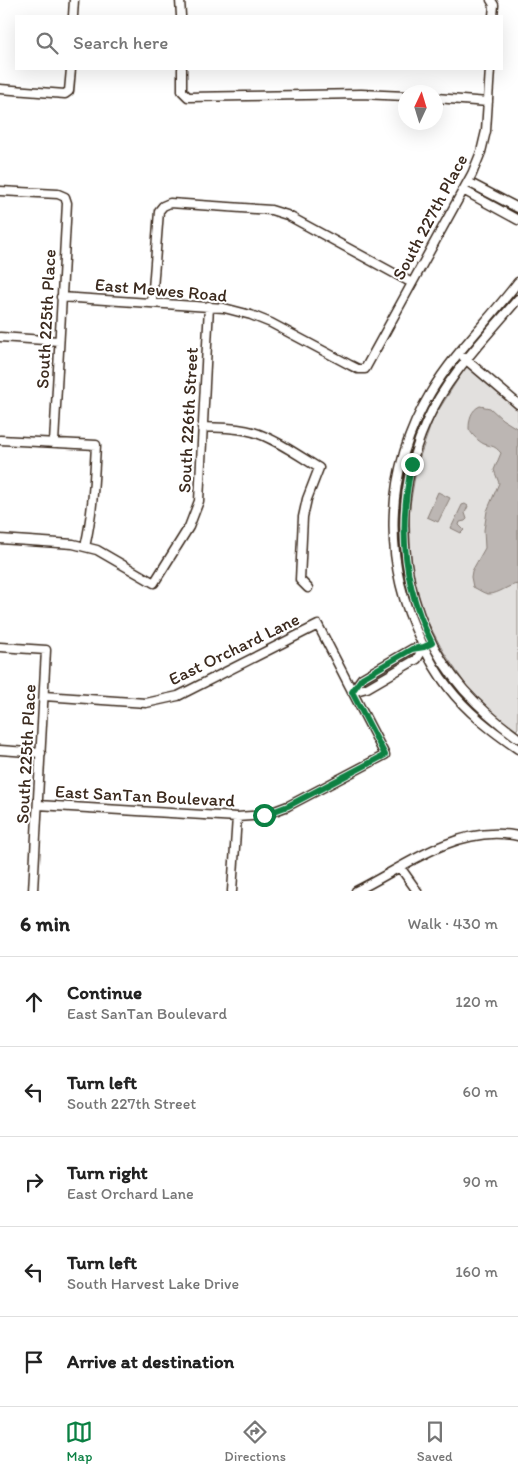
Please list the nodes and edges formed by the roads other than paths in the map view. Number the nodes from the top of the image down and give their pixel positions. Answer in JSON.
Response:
{"nodes":[{"id":1,"x":74,"y":0,"type":"edge"},
{"id":2,"x":180,"y":0,"type":"edge"},
{"id":3,"x":491,"y":0,"type":"edge"},
{"id":4,"x":73,"y":15,"type":"edge"},
{"id":5,"x":181,"y":15,"type":"edge"},
{"id":6,"x":493,"y":15,"type":"edge"},
{"id":7,"x":71,"y":70,"type":"edge"},
{"id":8,"x":182,"y":70,"type":"edge"},
{"id":9,"x":490,"y":70,"type":"edge"},
{"id":10,"x":0,"y":89,"type":"edge"},
{"id":11,"x":398,"y":96,"type":"edge"},
{"id":12,"x":443,"y":99,"type":"edge"},
{"id":13,"x":488,"y":102,"type":"junction"},
{"id":14,"x":468,"y":182,"type":"junction"},
{"id":15,"x":463,"y":190,"type":"junction"},
{"id":16,"x":0,"y":191,"type":"edge"},
{"id":17,"x":518,"y":208,"type":"edge"},
{"id":18,"x":518,"y":220,"type":"edge"},
{"id":19,"x":518,"y":282,"type":"edge"},
{"id":20,"x":412,"y":283,"type":"junction"},
{"id":21,"x":61,"y":297,"type":"junction"},
{"id":22,"x":518,"y":299,"type":"edge"},
{"id":23,"x":152,"y":302,"type":"junction"},
{"id":24,"x":209,"y":306,"type":"junction"},
{"id":25,"x":0,"y":337,"type":"edge"},
{"id":26,"x":59,"y":341,"type":"junction"},
{"id":27,"x":459,"y":354,"type":"junction"},
{"id":28,"x":467,"y":361,"type":"junction"},
{"id":29,"x":365,"y":369,"type":"joint"},
{"id":30,"x":518,"y":404,"type":"edge"},
{"id":31,"x":202,"y":427,"type":"junction"},
{"id":32,"x":0,"y":440,"type":"edge"},
{"id":33,"x":54,"y":443,"type":"junction"},
{"id":34,"x":0,"y":539,"type":"edge"},
{"id":35,"x":85,"y":547,"type":"junction"},
{"id":36,"x":308,"y":588,"type":"dead end"},
{"id":37,"x":432,"y":643,"type":"junction"},
{"id":38,"x":0,"y":646,"type":"edge"},
{"id":39,"x":424,"y":647,"type":"junction"},
{"id":40,"x":385,"y":665,"type":"junction"},
{"id":41,"x":391,"y":674,"type":"junction"},
{"id":42,"x":352,"y":692,"type":"junction"},
{"id":43,"x":44,"y":696,"type":"junction"},
{"id":44,"x":518,"y":736,"type":"edge"},
{"id":45,"x":515,"y":747,"type":"edge"},
{"id":46,"x":0,"y":750,"type":"edge"},
{"id":47,"x":41,"y":753,"type":"junction"},
{"id":48,"x":38,"y":805,"type":"junction"},
{"id":49,"x":237,"y":817,"type":"junction"},
{"id":50,"x":518,"y":836,"type":"edge"},
{"id":51,"x":400,"y":867,"type":"junction"},
{"id":52,"x":33,"y":891,"type":"edge"},
{"id":53,"x":232,"y":891,"type":"edge"},
{"id":54,"x":356,"y":891,"type":"edge"},
{"id":55,"x":416,"y":891,"type":"edge"}],
"edges":[{"from":1,"to":4,"type":"street"},
{"from":2,"to":5,"type":"street"},
{"from":3,"to":6,"type":"street"},
{"from":7,"to":10,"type":"street"},
{"from":8,"to":11,"type":"street"},
{"from":9,"to":13,"type":"street","name":"South 227th Place"},
{"from":12,"to":13,"type":"street"},
{"from":13,"to":14,"type":"street","name":"South 227th Place"},
{"from":14,"to":15,"type":"street","name":"South 227th Place"},
{"from":14,"to":17,"type":"street"},
{"from":15,"to":18,"type":"street"},
{"from":15,"to":20,"type":"street","name":"South 227th Place"},
{"from":16,"to":21,"type":"street","name":"South 225th Place"},
{"from":19,"to":27,"type":"street"},
{"from":20,"to":23,"type":"street"},
{"from":20,"to":29,"type":"street","name":"South 227th Place"},
{"from":21,"to":23,"type":"street","name":"East Mewes Road"},
{"from":21,"to":26,"type":"street","name":"South 225th Place"},
{"from":22,"to":28,"type":"street"},
{"from":23,"to":24,"type":"street","name":"East Mewes Road"},
{"from":24,"to":29,"type":"street","name":"East Mewes Road"},
{"from":24,"to":31,"type":"street","name":"South 226th Street"},
{"from":25,"to":26,"type":"street"},
{"from":26,"to":33,"type":"street","name":"South 225th Place"},
{"from":27,"to":28,"type":"street"},
{"from":27,"to":39,"type":"street"},
{"from":28,"to":30,"type":"street"},
{"from":28,"to":37,"type":"street"},
{"from":31,"to":35,"type":"street","name":"South 226th Street"},
{"from":31,"to":36,"type":"street"},
{"from":32,"to":33,"type":"street"},
{"from":33,"to":35,"type":"street"},
{"from":34,"to":35,"type":"street"},
{"from":37,"to":39,"type":"street"},
{"from":37,"to":44,"type":"street"},
{"from":38,"to":43,"type":"street","name":"South 225th Place"},
{"from":39,"to":40,"type":"street"},
{"from":39,"to":41,"type":"street"},
{"from":39,"to":45,"type":"street"},
{"from":40,"to":41,"type":"street"},
{"from":40,"to":42,"type":"street"},
{"from":41,"to":42,"type":"street"},
{"from":42,"to":43,"type":"street","name":"East Orchard Lane"},
{"from":42,"to":49,"type":"street","name":"East SanTan Boulevard"},
{"from":43,"to":47,"type":"street","name":"South 225th Place"},
{"from":44,"to":45,"type":"street"},
{"from":46,"to":47,"type":"street"},
{"from":47,"to":48,"type":"street","name":"South 225th Place"},
{"from":48,"to":49,"type":"street","name":"East SanTan Boulevard"},
{"from":48,"to":52,"type":"street","name":"South 225th Place"},
{"from":49,"to":53,"type":"street"},
{"from":50,"to":51,"type":"street"},
{"from":51,"to":54,"type":"street"},
{"from":51,"to":55,"type":"street"}]}
